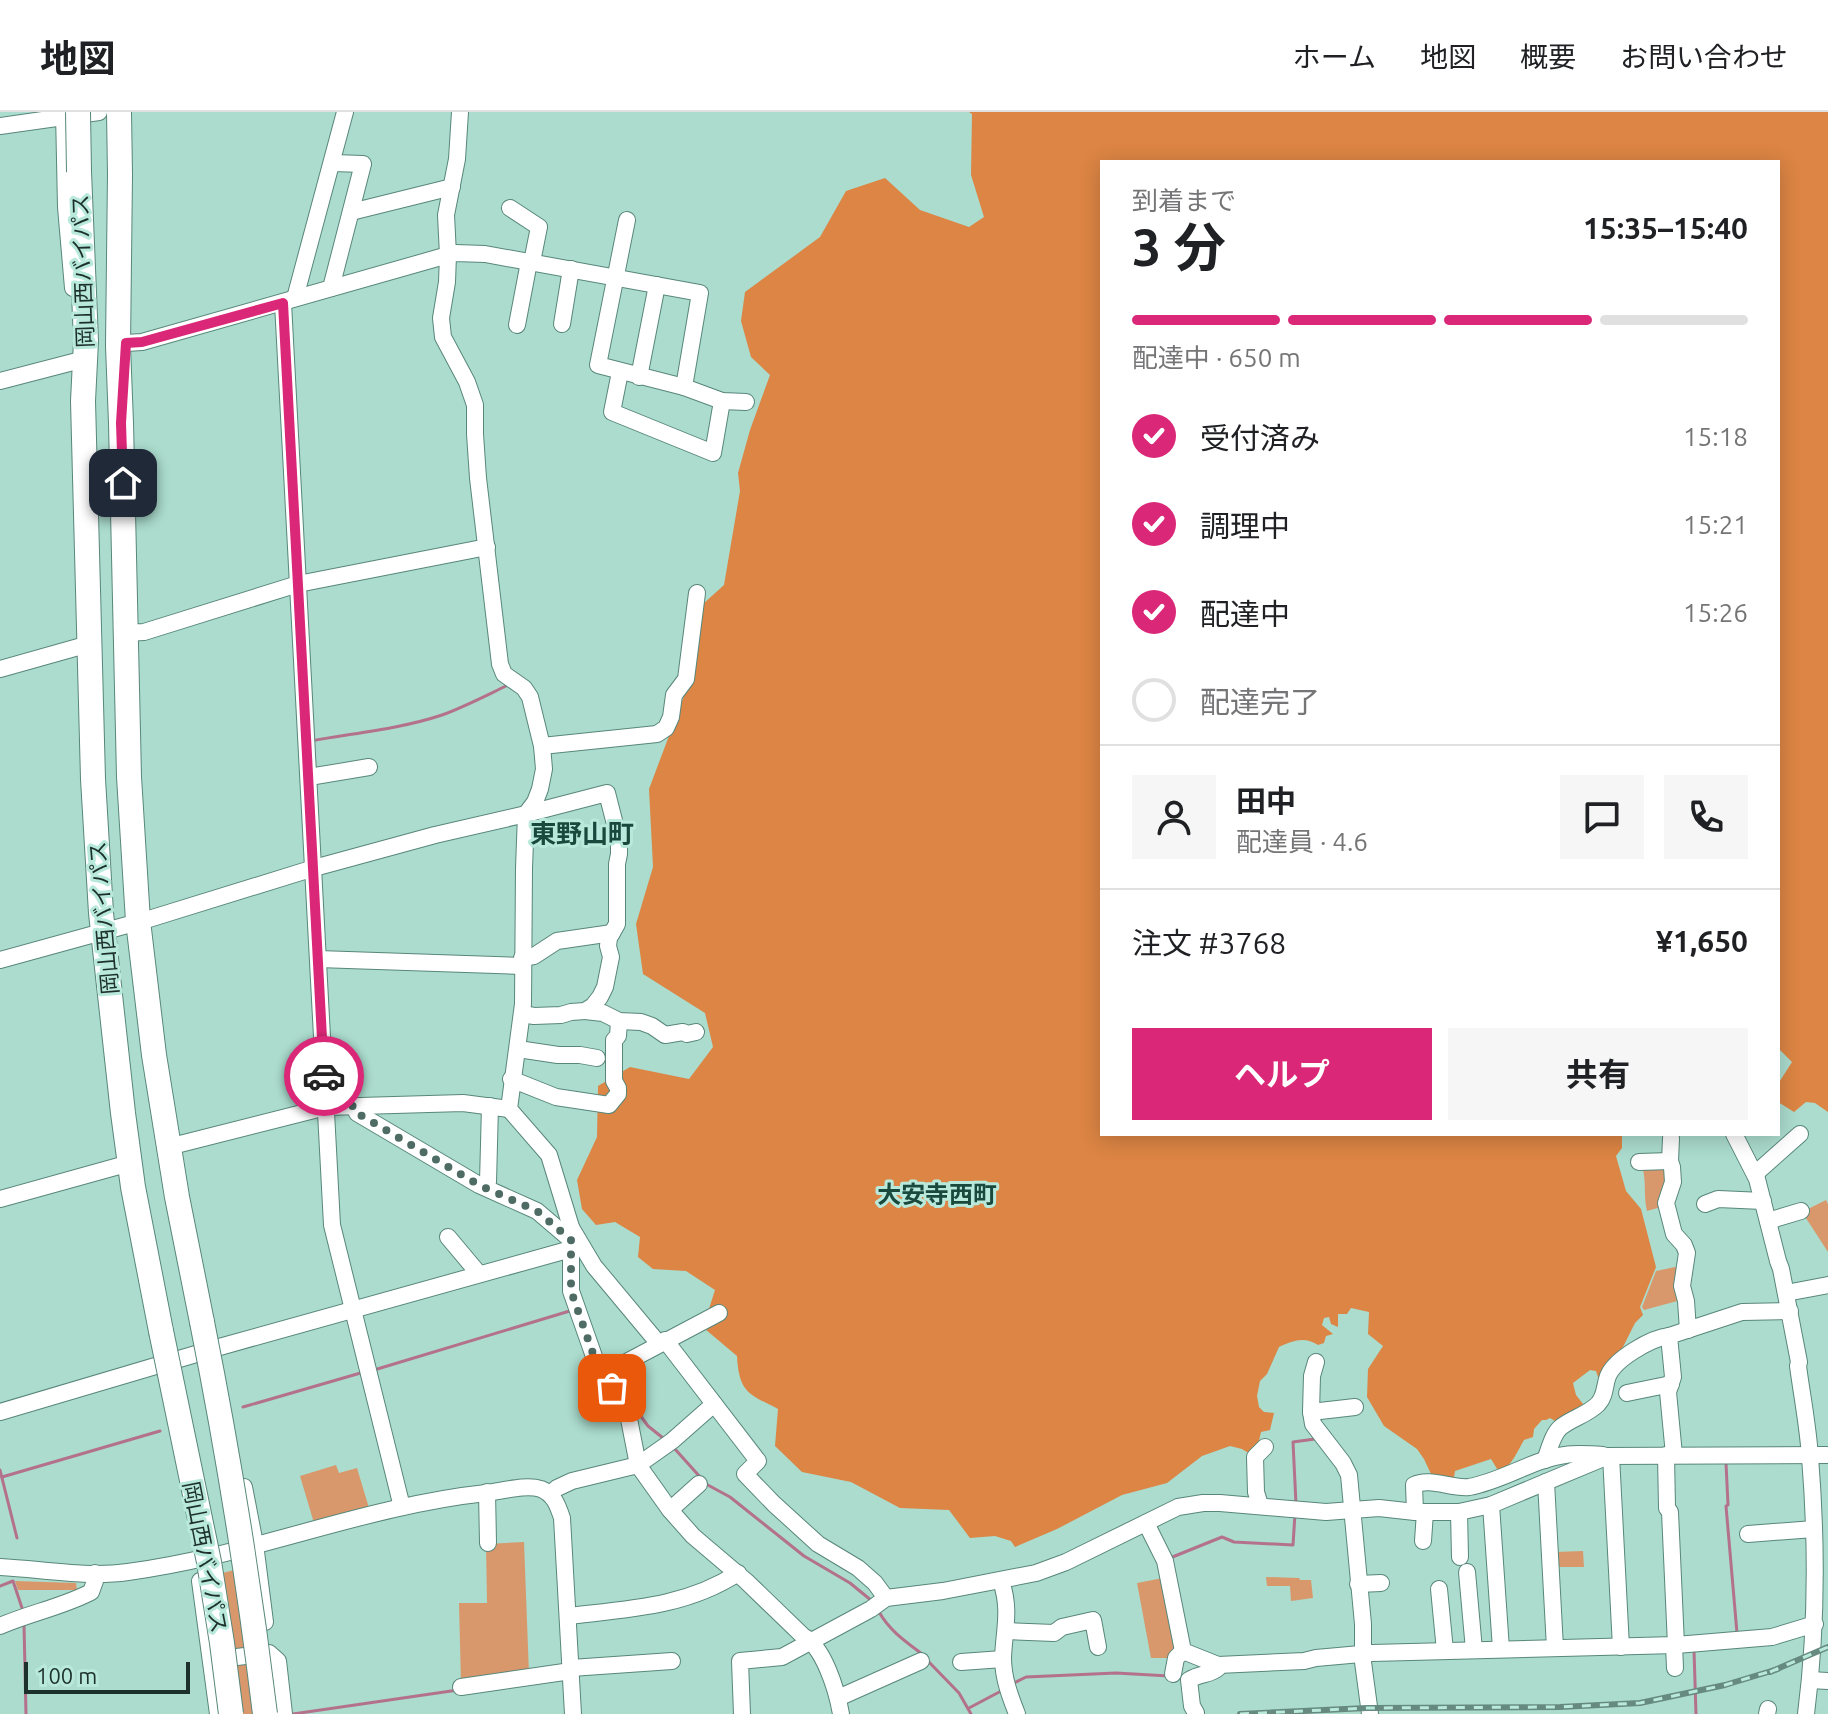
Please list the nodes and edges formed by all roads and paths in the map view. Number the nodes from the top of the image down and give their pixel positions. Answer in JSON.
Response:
{"nodes":[{"id":1,"x":99,"y":112,"type":"edge"},
{"id":2,"x":119,"y":112,"type":"edge"},
{"id":3,"x":129,"y":112,"type":"edge"},
{"id":4,"x":345,"y":112,"type":"edge"},
{"id":5,"x":460,"y":112,"type":"edge"},
{"id":6,"x":69,"y":114,"type":"edge"},
{"id":7,"x":0,"y":126,"type":"edge"},
{"id":8,"x":335,"y":163,"type":"junction"},
{"id":9,"x":452,"y":187,"type":"junction"},
{"id":10,"x":510,"y":208,"type":"dead end"},
{"id":11,"x":351,"y":212,"type":"junction"},
{"id":12,"x":627,"y":220,"type":"dead end"},
{"id":13,"x":448,"y":255,"type":"junction"},
{"id":14,"x":531,"y":262,"type":"junction"},
{"id":15,"x":571,"y":269,"type":"junction"},
{"id":16,"x":616,"y":278,"type":"junction"},
{"id":17,"x":657,"y":285,"type":"junction"},
{"id":18,"x":331,"y":288,"type":"junction"},
{"id":19,"x":282,"y":303,"type":"junction"},
{"id":20,"x":562,"y":324,"type":"dead end"},
{"id":21,"x":517,"y":325,"type":"dead end"},
{"id":22,"x":126,"y":343,"type":"junction"},
{"id":23,"x":77,"y":361,"type":"junction"},
{"id":24,"x":620,"y":372,"type":"junction"},
{"id":25,"x":639,"y":377,"type":"junction"},
{"id":26,"x":0,"y":381,"type":"edge"},
{"id":27,"x":684,"y":387,"type":"junction"},
{"id":28,"x":83,"y":401,"type":"junction"},
{"id":29,"x":722,"y":401,"type":"junction"},
{"id":30,"x":746,"y":402,"type":"dead end"},
{"id":31,"x":121,"y":423,"type":"junction"},
{"id":32,"x":487,"y":547,"type":"junction"},
{"id":33,"x":294,"y":585,"type":"junction"},
{"id":34,"x":697,"y":593,"type":"dead end"},
{"id":35,"x":126,"y":633,"type":"junction"},
{"id":36,"x":89,"y":644,"type":"junction"},
{"id":37,"x":0,"y":669,"type":"edge"},
{"id":38,"x":542,"y":746,"type":"junction"},
{"id":39,"x":369,"y":767,"type":"dead end"},
{"id":40,"x":309,"y":777,"type":"junction"},
{"id":41,"x":526,"y":814,"type":"junction"},
{"id":42,"x":314,"y":868,"type":"junction"},
{"id":43,"x":138,"y":921,"type":"junction"},
{"id":44,"x":103,"y":931,"type":"junction"},
{"id":45,"x":612,"y":933,"type":"junction"},
{"id":46,"x":318,"y":959,"type":"junction"},
{"id":47,"x":0,"y":960,"type":"edge"},
{"id":48,"x":522,"y":962,"type":"junction"},
{"id":49,"x":585,"y":1011,"type":"junction"},
{"id":50,"x":522,"y":1014,"type":"junction"},
{"id":51,"x":619,"y":1021,"type":"junction"},
{"id":52,"x":696,"y":1032,"type":"dead end"},
{"id":53,"x":518,"y":1049,"type":"junction"},
{"id":54,"x":154,"y":1055,"type":"junction"},
{"id":55,"x":597,"y":1058,"type":"dead end"},
{"id":56,"x":511,"y":1079,"type":"junction"},
{"id":57,"x":122,"y":1101,"type":"junction"},
{"id":58,"x":490,"y":1106,"type":"junction"},
{"id":59,"x":326,"y":1107,"type":"junction"},
{"id":60,"x":355,"y":1109,"type":"junction"},
{"id":61,"x":509,"y":1109,"type":"junction"},
{"id":62,"x":1800,"y":1134,"type":"dead end"},
{"id":63,"x":1735,"y":1136,"type":"edge"},
{"id":64,"x":1671,"y":1138,"type":"dead end"},
{"id":65,"x":176,"y":1145,"type":"junction"},
{"id":66,"x":1670,"y":1161,"type":"junction"},
{"id":67,"x":1639,"y":1162,"type":"dead end"},
{"id":68,"x":119,"y":1166,"type":"junction"},
{"id":69,"x":1755,"y":1174,"type":"junction"},
{"id":70,"x":488,"y":1182,"type":"dead end"},
{"id":71,"x":0,"y":1199,"type":"edge"},
{"id":72,"x":1760,"y":1201,"type":"junction"},
{"id":73,"x":1705,"y":1204,"type":"dead end"},
{"id":74,"x":1801,"y":1211,"type":"dead end"},
{"id":75,"x":1768,"y":1221,"type":"junction"},
{"id":76,"x":448,"y":1237,"type":"dead end"},
{"id":77,"x":571,"y":1239,"type":"junction"},
{"id":78,"x":479,"y":1274,"type":"junction"},
{"id":79,"x":1828,"y":1285,"type":"edge"},
{"id":80,"x":1786,"y":1293,"type":"junction"},
{"id":81,"x":353,"y":1310,"type":"junction"},
{"id":82,"x":1785,"y":1311,"type":"junction"},
{"id":83,"x":719,"y":1313,"type":"dead end"},
{"id":84,"x":1688,"y":1330,"type":"junction"},
{"id":85,"x":1669,"y":1336,"type":"junction"},
{"id":86,"x":662,"y":1342,"type":"junction"},
{"id":87,"x":216,"y":1349,"type":"junction"},
{"id":88,"x":1316,"y":1362,"type":"dead end"},
{"id":89,"x":159,"y":1366,"type":"junction"},
{"id":90,"x":606,"y":1373,"type":"junction"},
{"id":91,"x":1671,"y":1384,"type":"junction"},
{"id":92,"x":1627,"y":1393,"type":"dead end"},
{"id":93,"x":714,"y":1404,"type":"junction"},
{"id":94,"x":1355,"y":1407,"type":"dead end"},
{"id":95,"x":0,"y":1412,"type":"edge"},
{"id":96,"x":1311,"y":1412,"type":"junction"},
{"id":97,"x":1265,"y":1447,"type":"dead end"},
{"id":98,"x":1806,"y":1455,"type":"junction"},
{"id":99,"x":1828,"y":1455,"type":"edge"},
{"id":100,"x":1668,"y":1457,"type":"junction"},
{"id":101,"x":1609,"y":1459,"type":"junction"},
{"id":102,"x":1545,"y":1460,"type":"junction"},
{"id":103,"x":638,"y":1465,"type":"junction"},
{"id":104,"x":699,"y":1484,"type":"dead end"},
{"id":105,"x":1547,"y":1486,"type":"junction"},
{"id":106,"x":487,"y":1492,"type":"junction"},
{"id":107,"x":550,"y":1494,"type":"junction"},
{"id":108,"x":1260,"y":1505,"type":"junction"},
{"id":109,"x":402,"y":1507,"type":"junction"},
{"id":110,"x":1491,"y":1508,"type":"junction"},
{"id":111,"x":670,"y":1510,"type":"junction"},
{"id":112,"x":1352,"y":1510,"type":"junction"},
{"id":113,"x":1820,"y":1510,"type":"edge"},
{"id":114,"x":1422,"y":1515,"type":"junction"},
{"id":115,"x":1459,"y":1516,"type":"junction"},
{"id":116,"x":1146,"y":1523,"type":"junction"},
{"id":117,"x":1811,"y":1530,"type":"junction"},
{"id":118,"x":1748,"y":1534,"type":"dead end"},
{"id":119,"x":1423,"y":1541,"type":"dead end"},
{"id":120,"x":488,"y":1543,"type":"dead end"},
{"id":121,"x":255,"y":1544,"type":"junction"},
{"id":122,"x":1460,"y":1557,"type":"dead end"},
{"id":123,"x":197,"y":1559,"type":"junction"},
{"id":124,"x":0,"y":1567,"type":"edge"},
{"id":125,"x":1822,"y":1568,"type":"edge"},
{"id":126,"x":1467,"y":1572,"type":"dead end"},
{"id":127,"x":95,"y":1573,"type":"junction"},
{"id":128,"x":738,"y":1573,"type":"junction"},
{"id":129,"x":1001,"y":1581,"type":"junction"},
{"id":130,"x":1381,"y":1583,"type":"dead end"},
{"id":131,"x":1358,"y":1584,"type":"junction"},
{"id":132,"x":1439,"y":1589,"type":"dead end"},
{"id":133,"x":886,"y":1598,"type":"junction"},
{"id":134,"x":568,"y":1616,"type":"junction"},
{"id":135,"x":1811,"y":1625,"type":"junction"},
{"id":136,"x":0,"y":1626,"type":"edge"},
{"id":137,"x":1006,"y":1631,"type":"junction"},
{"id":138,"x":811,"y":1640,"type":"junction"},
{"id":139,"x":1673,"y":1646,"type":"junction"},
{"id":140,"x":1098,"y":1647,"type":"dead end"},
{"id":141,"x":1621,"y":1647,"type":"junction"},
{"id":142,"x":1555,"y":1648,"type":"junction"},
{"id":143,"x":1501,"y":1649,"type":"junction"},
{"id":144,"x":1474,"y":1650,"type":"junction"},
{"id":145,"x":210,"y":1651,"type":"junction"},
{"id":146,"x":1183,"y":1651,"type":"junction"},
{"id":147,"x":1445,"y":1651,"type":"junction"},
{"id":148,"x":269,"y":1653,"type":"junction"},
{"id":149,"x":1364,"y":1654,"type":"junction"},
{"id":150,"x":1003,"y":1659,"type":"junction"},
{"id":151,"x":672,"y":1661,"type":"dead end"},
{"id":152,"x":921,"y":1661,"type":"dead end"},
{"id":153,"x":961,"y":1662,"type":"dead end"},
{"id":154,"x":1218,"y":1665,"type":"junction"},
{"id":155,"x":1675,"y":1668,"type":"dead end"},
{"id":156,"x":571,"y":1669,"type":"junction"},
{"id":157,"x":1173,"y":1674,"type":"dead end"},
{"id":158,"x":1810,"y":1680,"type":"junction"},
{"id":159,"x":1828,"y":1681,"type":"edge"},
{"id":160,"x":461,"y":1687,"type":"dead end"},
{"id":161,"x":840,"y":1706,"type":"edge"},
{"id":162,"x":1196,"y":1713,"type":"edge"},
{"id":163,"x":218,"y":1714,"type":"edge"},
{"id":164,"x":231,"y":1714,"type":"edge"},
{"id":165,"x":265,"y":1714,"type":"edge"},
{"id":166,"x":273,"y":1714,"type":"edge"},
{"id":167,"x":284,"y":1714,"type":"edge"},
{"id":168,"x":573,"y":1714,"type":"edge"},
{"id":169,"x":742,"y":1714,"type":"edge"},
{"id":170,"x":1017,"y":1714,"type":"edge"},
{"id":171,"x":1370,"y":1714,"type":"edge"},
{"id":172,"x":1806,"y":1714,"type":"edge"}],
"edges":[{"from":1,"to":6,"type":"street"},
{"from":2,"to":31,"type":"highway","name":"岡山西バイパス"},
{"from":3,"to":22,"type":"street"},
{"from":4,"to":8,"type":"street"},
{"from":5,"to":9,"type":"street"},
{"from":6,"to":7,"type":"street"},
{"from":6,"to":23,"type":"street"},
{"from":6,"to":28,"type":"highway","name":"岡山西バイパス","bridge":true},
{"from":8,"to":11,"type":"street"},
{"from":8,"to":19,"type":"street"},
{"from":9,"to":11,"type":"street"},
{"from":9,"to":13,"type":"street"},
{"from":10,"to":14,"type":"street"},
{"from":11,"to":18,"type":"street"},
{"from":12,"to":16,"type":"street"},
{"from":13,"to":14,"type":"street"},
{"from":13,"to":18,"type":"street"},
{"from":13,"to":32,"type":"street"},
{"from":14,"to":15,"type":"street"},
{"from":14,"to":21,"type":"street"},
{"from":15,"to":16,"type":"street"},
{"from":15,"to":20,"type":"street"},
{"from":16,"to":17,"type":"street"},
{"from":16,"to":24,"type":"street"},
{"from":17,"to":25,"type":"street"},
{"from":17,"to":27,"type":"street"},
{"from":18,"to":19,"type":"street"},
{"from":19,"to":22,"type":"street"},
{"from":19,"to":33,"type":"street"},
{"from":22,"to":31,"type":"street"},
{"from":23,"to":26,"type":"street"},
{"from":23,"to":28,"type":"street"},
{"from":24,"to":25,"type":"street"},
{"from":24,"to":29,"type":"street"},
{"from":25,"to":27,"type":"street"},
{"from":27,"to":29,"type":"street"},
{"from":28,"to":36,"type":"highway","name":"岡山西バイパス"},
{"from":29,"to":30,"type":"street"},
{"from":31,"to":35,"type":"highway","name":"岡山西バイパス"},
{"from":32,"to":33,"type":"street"},
{"from":32,"to":38,"type":"street"},
{"from":33,"to":35,"type":"street"},
{"from":33,"to":40,"type":"street"},
{"from":34,"to":38,"type":"street"},
{"from":35,"to":43,"type":"highway","name":"岡山西バイパス"},
{"from":36,"to":37,"type":"street"},
{"from":36,"to":44,"type":"highway","name":"岡山西バイパス"},
{"from":38,"to":41,"type":"street"},
{"from":39,"to":40,"type":"street"},
{"from":40,"to":42,"type":"street"},
{"from":41,"to":42,"type":"street"},
{"from":41,"to":45,"type":"street"},
{"from":41,"to":48,"type":"street"},
{"from":42,"to":43,"type":"street"},
{"from":42,"to":46,"type":"street"},
{"from":43,"to":44,"type":"street"},
{"from":43,"to":54,"type":"highway","name":"岡山西バイパス"},
{"from":44,"to":47,"type":"street"},
{"from":44,"to":57,"type":"highway","name":"岡山西バイパス"},
{"from":45,"to":48,"type":"street"},
{"from":45,"to":49,"type":"street"},
{"from":46,"to":48,"type":"street"},
{"from":46,"to":59,"type":"street"},
{"from":48,"to":50,"type":"street"},
{"from":49,"to":50,"type":"street"},
{"from":49,"to":51,"type":"street"},
{"from":50,"to":53,"type":"street"},
{"from":51,"to":52,"type":"street"},
{"from":51,"to":56,"type":"street"},
{"from":53,"to":55,"type":"street"},
{"from":53,"to":56,"type":"street"},
{"from":54,"to":65,"type":"street"},
{"from":54,"to":165,"type":"highway","name":"岡山西バイパス","bridge":true},
{"from":56,"to":61,"type":"street"},
{"from":57,"to":68,"type":"street"},
{"from":57,"to":164,"type":"highway","name":"岡山西バイパス","bridge":true},
{"from":58,"to":60,"type":"street"},
{"from":58,"to":61,"type":"street"},
{"from":58,"to":70,"type":"street"},
{"from":59,"to":60,"type":"street"},
{"from":59,"to":65,"type":"street"},
{"from":59,"to":81,"type":"street"},
{"from":60,"to":77,"type":"street"},
{"from":61,"to":77,"type":"street"},
{"from":62,"to":69,"type":"street"},
{"from":63,"to":69,"type":"street"},
{"from":64,"to":66,"type":"street"},
{"from":65,"to":87,"type":"street"},
{"from":66,"to":67,"type":"street"},
{"from":66,"to":84,"type":"street"},
{"from":68,"to":71,"type":"street"},
{"from":68,"to":89,"type":"street"},
{"from":69,"to":72,"type":"street"},
{"from":72,"to":73,"type":"street"},
{"from":72,"to":75,"type":"street"},
{"from":74,"to":75,"type":"street"},
{"from":75,"to":80,"type":"street"},
{"from":76,"to":78,"type":"street"},
{"from":77,"to":78,"type":"street"},
{"from":77,"to":86,"type":"street"},
{"from":77,"to":90,"type":"street"},
{"from":78,"to":81,"type":"street"},
{"from":79,"to":80,"type":"street"},
{"from":80,"to":82,"type":"street"},
{"from":81,"to":87,"type":"street"},
{"from":81,"to":109,"type":"street"},
{"from":82,"to":84,"type":"street"},
{"from":82,"to":98,"type":"street"},
{"from":83,"to":86,"type":"street"},
{"from":84,"to":85,"type":"street"},
{"from":85,"to":91,"type":"street"},
{"from":85,"to":102,"type":"street"},
{"from":86,"to":90,"type":"street"},
{"from":86,"to":93,"type":"street"},
{"from":87,"to":89,"type":"street"},
{"from":87,"to":121,"type":"street"},
{"from":88,"to":96,"type":"street"},
{"from":89,"to":95,"type":"street"},
{"from":89,"to":123,"type":"street"},
{"from":90,"to":103,"type":"street"},
{"from":91,"to":92,"type":"street"},
{"from":91,"to":100,"type":"street"},
{"from":93,"to":103,"type":"street"},
{"from":93,"to":133,"type":"street"},
{"from":94,"to":96,"type":"street"},
{"from":96,"to":112,"type":"street"},
{"from":97,"to":108,"type":"street"},
{"from":98,"to":99,"type":"street"},
{"from":98,"to":100,"type":"street"},
{"from":98,"to":113,"type":"street"},
{"from":100,"to":101,"type":"street"},
{"from":100,"to":139,"type":"street"},
{"from":101,"to":102,"type":"street"},
{"from":101,"to":105,"type":"street"},
{"from":101,"to":141,"type":"street"},
{"from":102,"to":114,"type":"street"},
{"from":103,"to":107,"type":"street"},
{"from":103,"to":111,"type":"street"},
{"from":104,"to":111,"type":"street"},
{"from":105,"to":110,"type":"street"},
{"from":105,"to":142,"type":"street"},
{"from":106,"to":107,"type":"street"},
{"from":106,"to":109,"type":"street"},
{"from":106,"to":120,"type":"street"},
{"from":107,"to":134,"type":"street"},
{"from":108,"to":112,"type":"street"},
{"from":108,"to":116,"type":"street"},
{"from":109,"to":121,"type":"street"},
{"from":110,"to":115,"type":"street"},
{"from":110,"to":143,"type":"street"},
{"from":111,"to":128,"type":"street"},
{"from":112,"to":114,"type":"street"},
{"from":112,"to":131,"type":"street"},
{"from":113,"to":117,"type":"street"},
{"from":114,"to":115,"type":"street"},
{"from":114,"to":119,"type":"street"},
{"from":115,"to":122,"type":"street"},
{"from":116,"to":129,"type":"street"},
{"from":116,"to":146,"type":"street"},
{"from":117,"to":118,"type":"street"},
{"from":117,"to":125,"type":"street"},
{"from":121,"to":123,"type":"street"},
{"from":121,"to":148,"type":"street"},
{"from":123,"to":127,"type":"street"},
{"from":123,"to":145,"type":"street"},
{"from":124,"to":127,"type":"street"},
{"from":125,"to":135,"type":"street"},
{"from":126,"to":144,"type":"street"},
{"from":127,"to":136,"type":"street"},
{"from":128,"to":134,"type":"street"},
{"from":128,"to":138,"type":"street"},
{"from":129,"to":133,"type":"street"},
{"from":129,"to":137,"type":"street"},
{"from":130,"to":131,"type":"street"},
{"from":131,"to":149,"type":"street"},
{"from":132,"to":147,"type":"street"},
{"from":133,"to":138,"type":"street"},
{"from":134,"to":156,"type":"street"},
{"from":135,"to":139,"type":"street"},
{"from":135,"to":158,"type":"street"},
{"from":137,"to":140,"type":"street"},
{"from":137,"to":150,"type":"street"},
{"from":138,"to":161,"type":"street"},
{"from":138,"to":169,"type":"street"},
{"from":139,"to":141,"type":"street"},
{"from":139,"to":155,"type":"street"},
{"from":141,"to":142,"type":"street"},
{"from":142,"to":143,"type":"street"},
{"from":143,"to":144,"type":"street"},
{"from":144,"to":147,"type":"street"},
{"from":145,"to":148,"type":"street"},
{"from":145,"to":163,"type":"street"},
{"from":146,"to":154,"type":"street"},
{"from":146,"to":157,"type":"street"},
{"from":147,"to":149,"type":"street"},
{"from":148,"to":166,"type":"street"},
{"from":148,"to":167,"type":"street"},
{"from":149,"to":154,"type":"street"},
{"from":149,"to":171,"type":"street"},
{"from":150,"to":153,"type":"street"},
{"from":150,"to":170,"type":"street"},
{"from":151,"to":156,"type":"street"},
{"from":152,"to":161,"type":"street"},
{"from":154,"to":162,"type":"street"},
{"from":156,"to":160,"type":"street"},
{"from":156,"to":168,"type":"street"},
{"from":158,"to":159,"type":"street"},
{"from":158,"to":172,"type":"street"}]}
